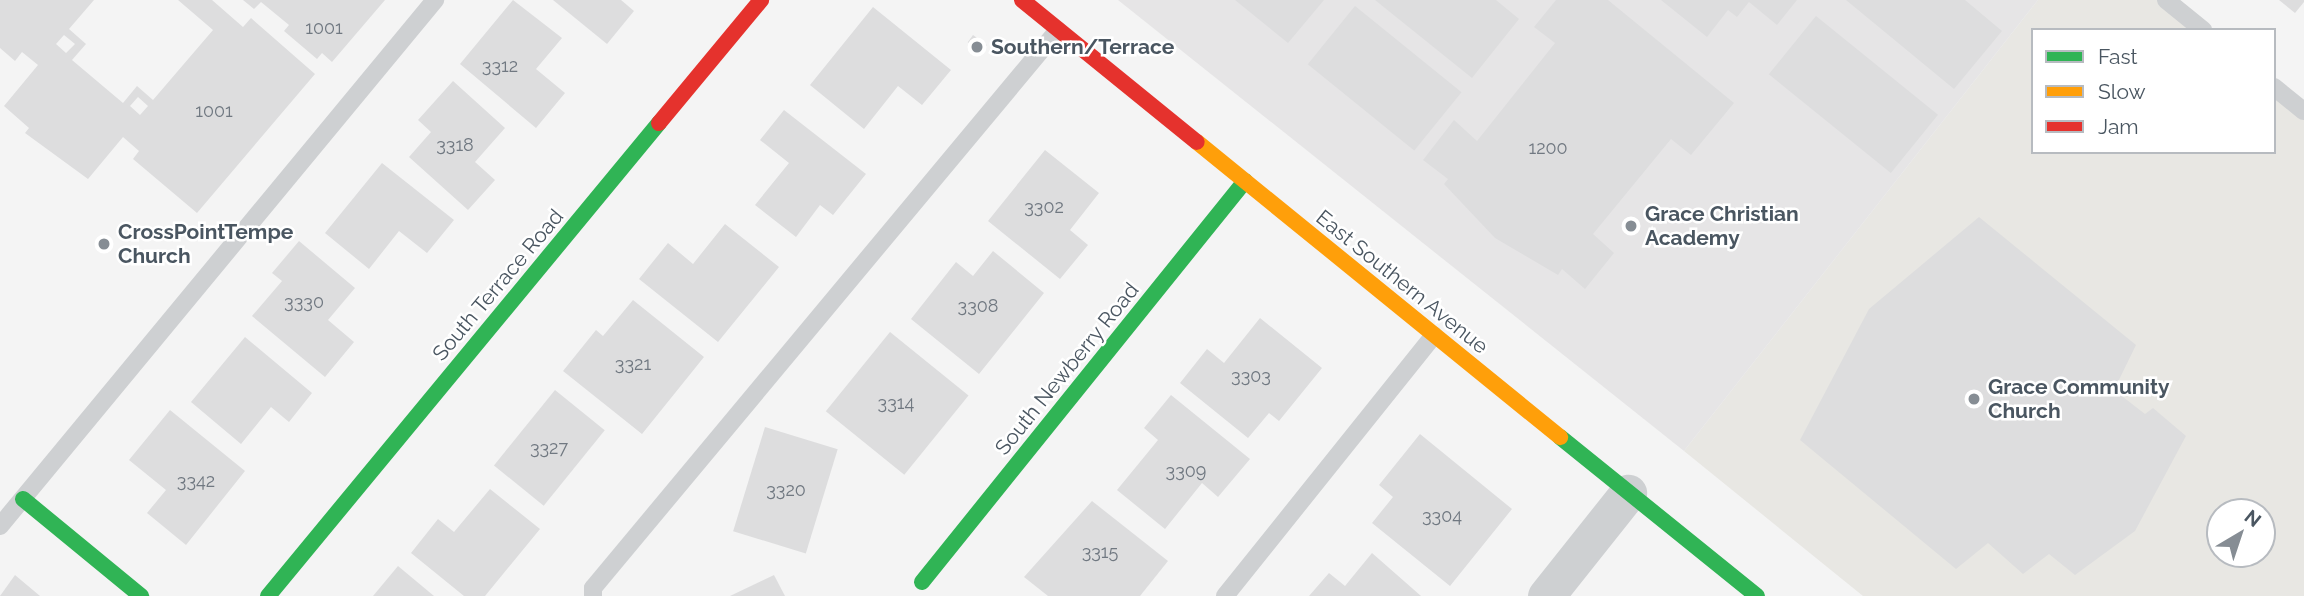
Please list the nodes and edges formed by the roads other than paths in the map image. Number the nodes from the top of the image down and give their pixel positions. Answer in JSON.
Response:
{"nodes":[{"id":1,"x":435,"y":0,"type":"edge"},
{"id":2,"x":761,"y":0,"type":"edge"},
{"id":3,"x":1021,"y":0,"type":"edge"},
{"id":4,"x":2166,"y":0,"type":"edge"},
{"id":5,"x":2201,"y":28,"type":"edge"},
{"id":6,"x":1058,"y":30,"type":"junction"},
{"id":7,"x":2276,"y":89,"type":"edge"},
{"id":8,"x":2304,"y":111,"type":"edge"},
{"id":9,"x":1245,"y":181,"type":"junction"},
{"id":10,"x":1434,"y":335,"type":"junction"},
{"id":11,"x":1628,"y":493,"type":"junction"},
{"id":12,"x":23,"y":499,"type":"junction"},
{"id":13,"x":0,"y":526,"type":"edge"},
{"id":14,"x":922,"y":582,"type":"dead end"},
{"id":15,"x":141,"y":596,"type":"edge"},
{"id":16,"x":268,"y":596,"type":"edge"},
{"id":17,"x":593,"y":596,"type":"edge"},
{"id":18,"x":1224,"y":596,"type":"edge"},
{"id":19,"x":1546,"y":596,"type":"edge"},
{"id":20,"x":1757,"y":596,"type":"edge"}],
"edges":[{"from":1,"to":12,"type":"lane"},
{"from":2,"to":16,"type":"street","name":"South Terrace Road"},
{"from":3,"to":6,"type":"street","name":"East Southern Avenue"},
{"from":4,"to":5,"type":"lane"},
{"from":6,"to":9,"type":"street","name":"East Southern Avenue"},
{"from":6,"to":17,"type":"lane"},
{"from":7,"to":8,"type":"lane"},
{"from":9,"to":10,"type":"street","name":"East Southern Avenue"},
{"from":9,"to":14,"type":"street","name":"South Newberry Road"},
{"from":10,"to":11,"type":"street","name":"East Southern Avenue"},
{"from":10,"to":18,"type":"lane"},
{"from":11,"to":19,"type":"street"},
{"from":11,"to":20,"type":"street","name":"East Southern Avenue"},
{"from":12,"to":13,"type":"lane"},
{"from":12,"to":15,"type":"street"}]}
